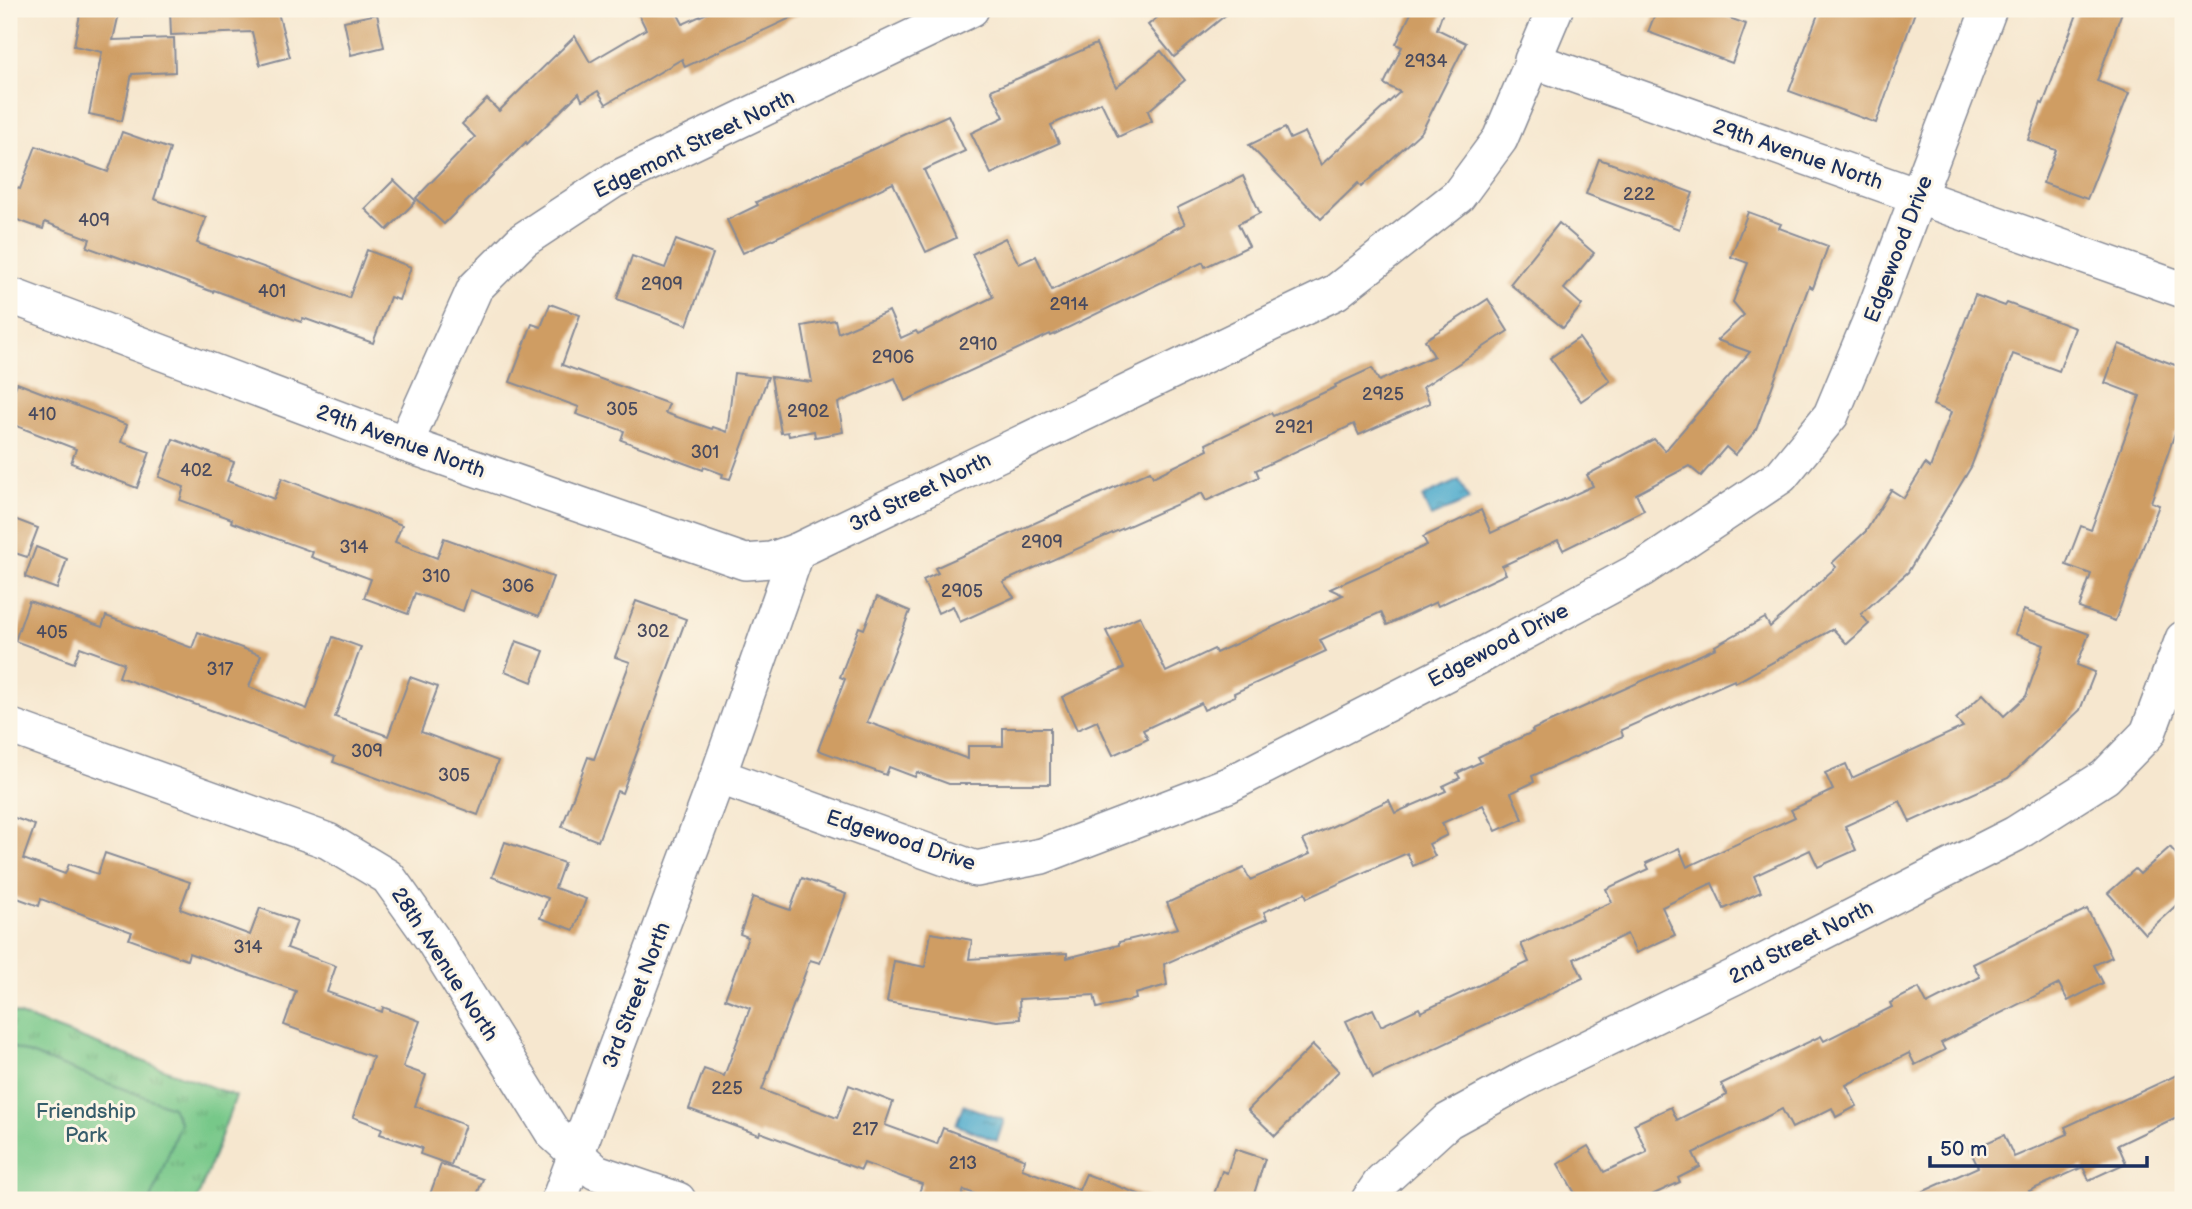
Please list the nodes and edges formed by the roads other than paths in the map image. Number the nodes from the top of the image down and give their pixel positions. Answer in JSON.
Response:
{"nodes":[{"id":1,"x":971,"y":9,"type":"edge"},
{"id":2,"x":1555,"y":9,"type":"edge"},
{"id":3,"x":1989,"y":9,"type":"edge"},
{"id":4,"x":1532,"y":60,"type":"junction"},
{"id":5,"x":1917,"y":197,"type":"junction"},
{"id":6,"x":2183,"y":290,"type":"edge"},
{"id":7,"x":9,"y":295,"type":"edge"},
{"id":8,"x":405,"y":444,"type":"junction"},
{"id":9,"x":797,"y":551,"type":"junction"},
{"id":10,"x":2183,"y":639,"type":"edge"},
{"id":11,"x":9,"y":726,"type":"edge"},
{"id":12,"x":718,"y":776,"type":"junction"},
{"id":13,"x":576,"y":1154,"type":"junction"},
{"id":14,"x":559,"y":1200,"type":"edge"},
{"id":15,"x":678,"y":1200,"type":"edge"},
{"id":16,"x":1369,"y":1200,"type":"edge"}],
"edges":[{"from":1,"to":8,"type":"street","name":"Edgemont Street North"},
{"from":2,"to":4,"type":"street","name":"3rd Street North"},
{"from":3,"to":5,"type":"street","name":"Edgewood Drive"},
{"from":4,"to":5,"type":"street","name":"29th Avenue North"},
{"from":4,"to":9,"type":"street","name":"3rd Street North"},
{"from":5,"to":6,"type":"street","name":"29th Avenue North"},
{"from":5,"to":12,"type":"street","name":"Edgewood Drive"},
{"from":7,"to":8,"type":"street","name":"29th Avenue North"},
{"from":8,"to":9,"type":"street","name":"29th Avenue North"},
{"from":9,"to":12,"type":"street","name":"3rd Street North"},
{"from":10,"to":16,"type":"street","name":"2nd Street North"},
{"from":11,"to":13,"type":"street","name":"28th Avenue North"},
{"from":12,"to":13,"type":"street","name":"3rd Street North"},
{"from":13,"to":14,"type":"street","name":"3rd Street North"},
{"from":13,"to":15,"type":"street","name":"28th Avenue North"}]}
